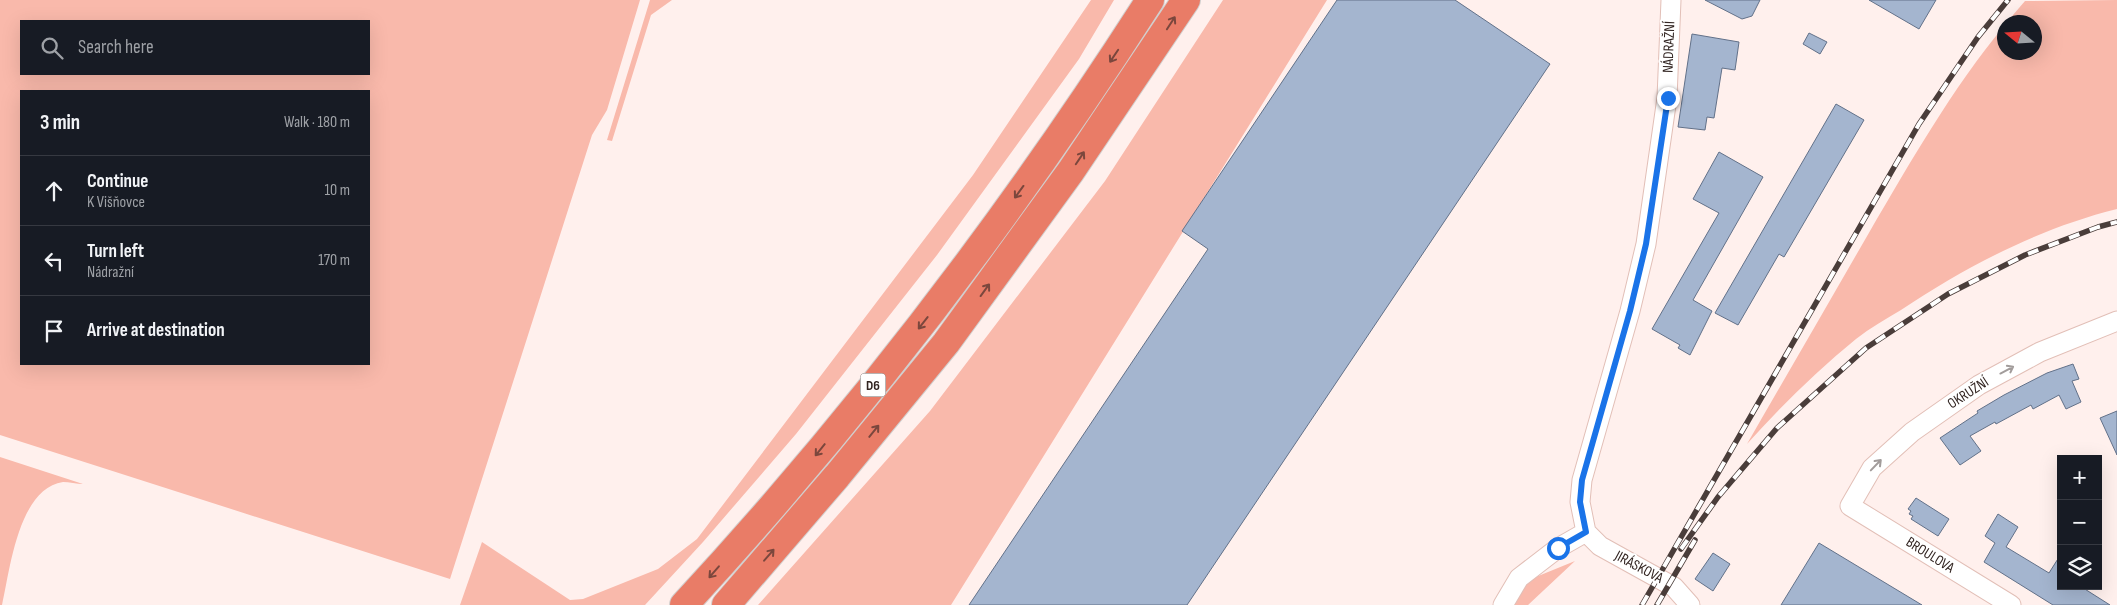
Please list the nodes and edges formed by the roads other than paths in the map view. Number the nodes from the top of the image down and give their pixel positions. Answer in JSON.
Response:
{"nodes":[{"id":1,"x":1150,"y":0,"type":"edge"},
{"id":2,"x":1186,"y":0,"type":"edge"},
{"id":3,"x":1671,"y":0,"type":"edge"},
{"id":4,"x":2117,"y":321,"type":"edge"},
{"id":5,"x":1850,"y":506,"type":"joint"},
{"id":6,"x":1586,"y":532,"type":"junction"},
{"id":7,"x":684,"y":605,"type":"edge"},
{"id":8,"x":726,"y":605,"type":"edge"},
{"id":9,"x":1503,"y":605,"type":"edge"},
{"id":10,"x":1690,"y":605,"type":"edge"},
{"id":11,"x":2011,"y":605,"type":"edge"}],
"edges":[{"from":1,"to":7,"type":"highway","number":"D6","one_way":true},
{"from":8,"to":2,"type":"highway","number":"D6","one_way":true},
{"from":3,"to":6,"type":"street","name":"NÁDRAŽNÍ"},
{"from":5,"to":4,"type":"street","name":"OKRUŽNÍ","one_way":true},
{"from":5,"to":11,"type":"street","name":"BROULOVA"},
{"from":6,"to":9,"type":"street"},
{"from":6,"to":10,"type":"street","name":"JIRÁSKOVA"}]}
